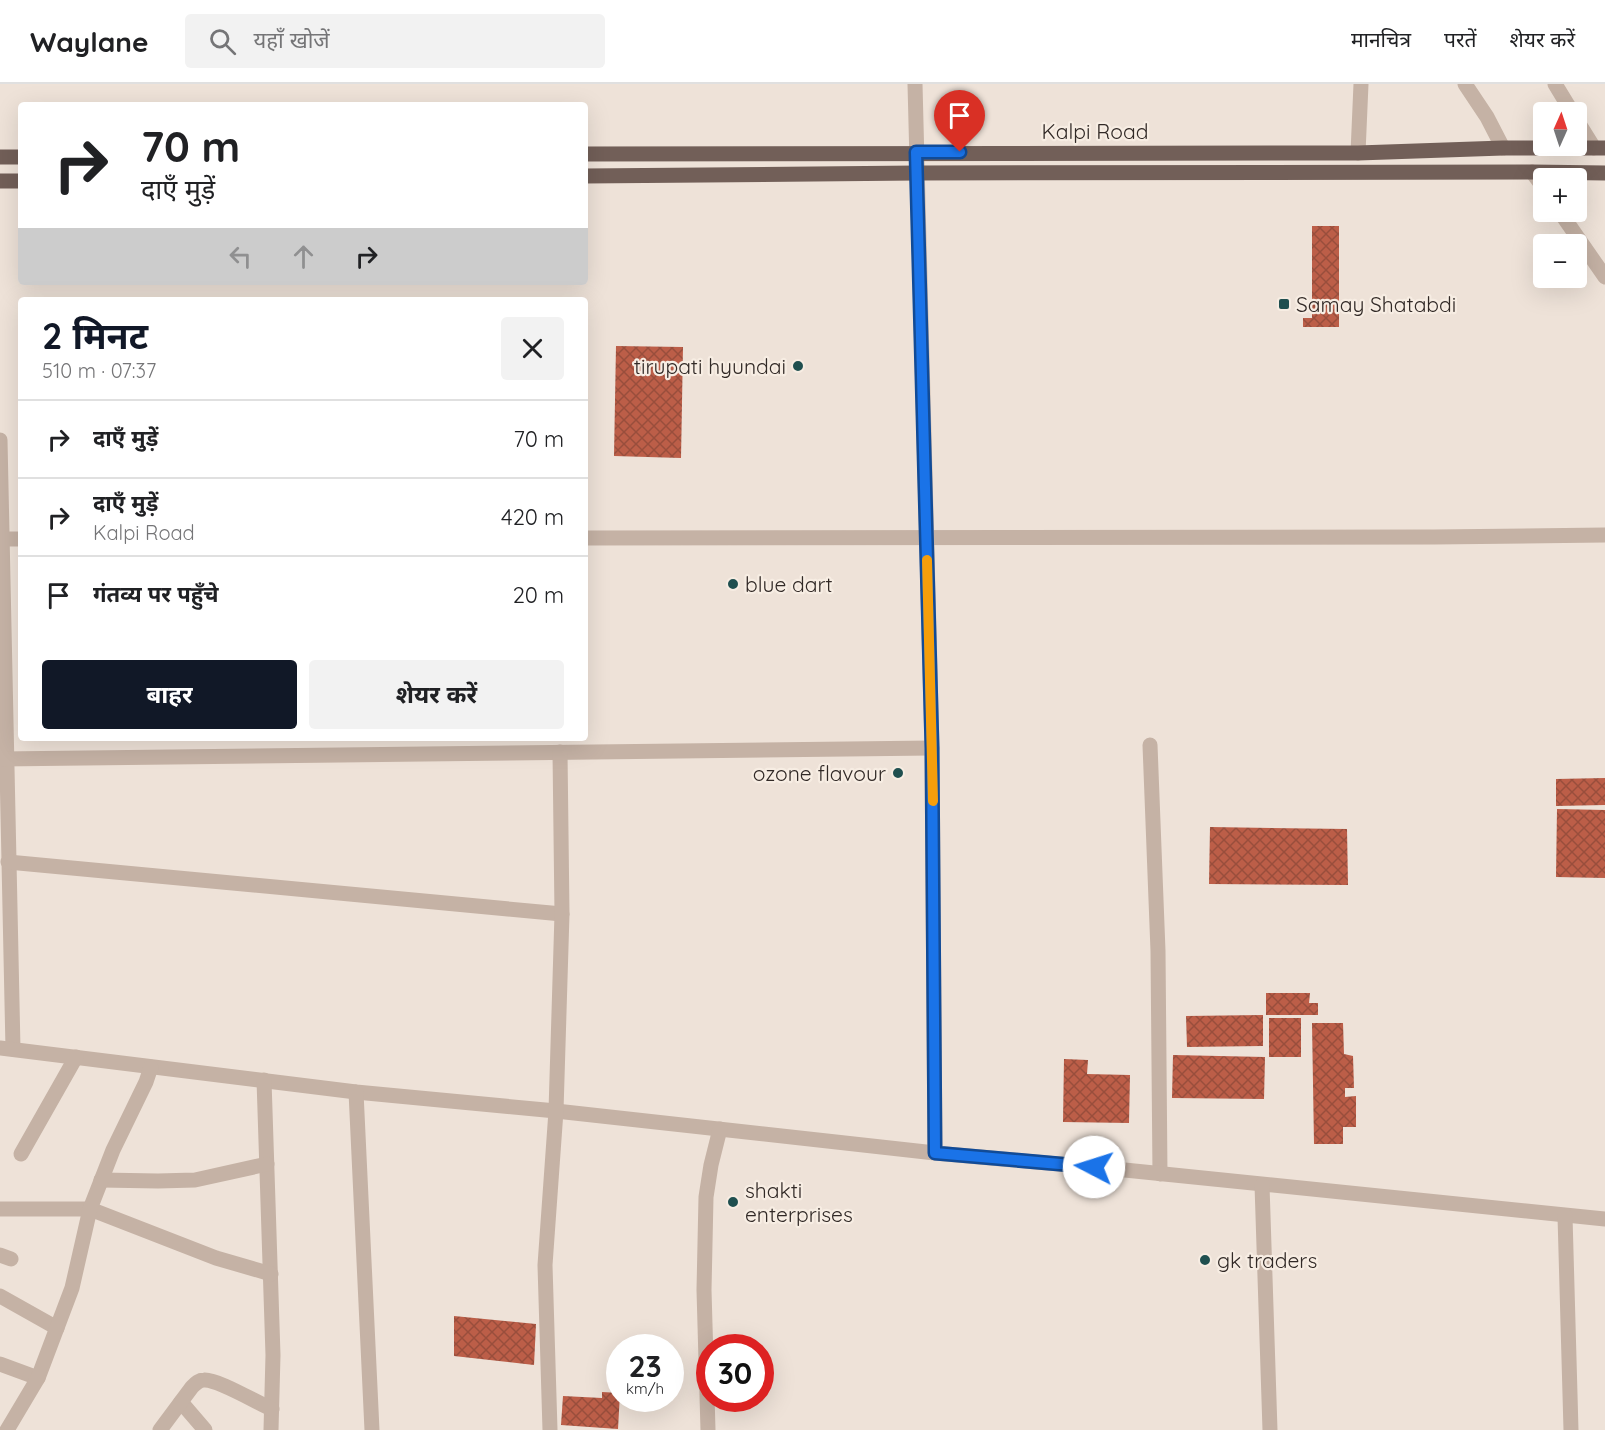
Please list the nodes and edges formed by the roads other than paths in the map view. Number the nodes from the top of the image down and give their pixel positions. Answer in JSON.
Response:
{"nodes":[{"id":1,"x":915,"y":84,"type":"edge"},
{"id":2,"x":1361,"y":84,"type":"edge"},
{"id":3,"x":1465,"y":84,"type":"edge"},
{"id":4,"x":1555,"y":84,"type":"edge"},
{"id":5,"x":1566,"y":102,"type":"edge"},
{"id":6,"x":1587,"y":132,"type":"edge"},
{"id":7,"x":1503,"y":148,"type":"junction"},
{"id":8,"x":1600,"y":148,"type":"edge"},
{"id":9,"x":916,"y":152,"type":"junction"},
{"id":10,"x":1358,"y":153,"type":"junction"},
{"id":11,"x":588,"y":154,"type":"edge"},
{"id":12,"x":18,"y":157,"type":"edge"},
{"id":13,"x":0,"y":158,"type":"edge"},
{"id":14,"x":1532,"y":171,"type":"joint"},
{"id":15,"x":917,"y":173,"type":"junction"},
{"id":16,"x":1605,"y":173,"type":"edge"},
{"id":17,"x":588,"y":176,"type":"edge"},
{"id":18,"x":0,"y":181,"type":"edge"},
{"id":19,"x":18,"y":181,"type":"edge"},
{"id":20,"x":1567,"y":222,"type":"edge"},
{"id":21,"x":1605,"y":277,"type":"edge"},
{"id":22,"x":0,"y":440,"type":"edge"},
{"id":23,"x":1605,"y":535,"type":"edge"},
{"id":24,"x":927,"y":537,"type":"junction"},
{"id":25,"x":588,"y":538,"type":"edge"},
{"id":26,"x":1,"y":539,"type":"edge"},
{"id":27,"x":18,"y":539,"type":"edge"},
{"id":28,"x":2,"y":663,"type":"edge"},
{"id":29,"x":1150,"y":746,"type":"dead end"},
{"id":30,"x":932,"y":748,"type":"junction"},
{"id":31,"x":560,"y":752,"type":"junction"},
{"id":32,"x":3,"y":759,"type":"edge"},
{"id":33,"x":8,"y":862,"type":"junction"},
{"id":34,"x":562,"y":914,"type":"junction"},
{"id":35,"x":6,"y":1049,"type":"edge"},
{"id":36,"x":76,"y":1057,"type":"junction"},
{"id":37,"x":151,"y":1067,"type":"junction"},
{"id":38,"x":264,"y":1080,"type":"junction"},
{"id":39,"x":356,"y":1092,"type":"junction"},
{"id":40,"x":556,"y":1112,"type":"junction"},
{"id":41,"x":720,"y":1129,"type":"junction"},
{"id":42,"x":935,"y":1153,"type":"junction"},
{"id":43,"x":21,"y":1154,"type":"dead end"},
{"id":44,"x":267,"y":1164,"type":"junction"},
{"id":45,"x":1160,"y":1174,"type":"junction"},
{"id":46,"x":101,"y":1180,"type":"junction"},
{"id":47,"x":1262,"y":1185,"type":"junction"},
{"id":48,"x":0,"y":1209,"type":"edge"},
{"id":49,"x":90,"y":1209,"type":"junction"},
{"id":50,"x":1565,"y":1216,"type":"junction"},
{"id":51,"x":1605,"y":1219,"type":"edge"},
{"id":52,"x":271,"y":1274,"type":"junction"},
{"id":53,"x":0,"y":1296,"type":"edge"},
{"id":54,"x":57,"y":1328,"type":"junction"},
{"id":55,"x":0,"y":1364,"type":"edge"},
{"id":56,"x":38,"y":1378,"type":"junction"},
{"id":57,"x":181,"y":1402,"type":"junction"},
{"id":58,"x":272,"y":1409,"type":"junction"},
{"id":59,"x":7,"y":1430,"type":"edge"},
{"id":60,"x":160,"y":1430,"type":"edge"},
{"id":61,"x":205,"y":1430,"type":"edge"},
{"id":62,"x":271,"y":1430,"type":"edge"},
{"id":63,"x":372,"y":1430,"type":"edge"},
{"id":64,"x":550,"y":1430,"type":"edge"},
{"id":65,"x":708,"y":1430,"type":"edge"},
{"id":66,"x":1270,"y":1430,"type":"edge"},
{"id":67,"x":1571,"y":1430,"type":"edge"}],
"edges":[{"from":1,"to":9,"type":"street"},
{"from":2,"to":10,"type":"street"},
{"from":3,"to":7,"type":"street"},
{"from":4,"to":5,"type":"street"},
{"from":6,"to":8,"type":"street"},
{"from":7,"to":8,"type":"main road","name":"Kalpi Road"},
{"from":7,"to":10,"type":"main road","name":"Kalpi Road"},
{"from":9,"to":10,"type":"main road","name":"Kalpi Road"},
{"from":9,"to":11,"type":"main road","name":"Kalpi Road"},
{"from":9,"to":15,"type":"street"},
{"from":12,"to":13,"type":"main road"},
{"from":14,"to":15,"type":"main road","name":"Kalpi Road"},
{"from":14,"to":16,"type":"main road","name":"Kalpi Road"},
{"from":15,"to":17,"type":"main road","name":"Kalpi Road"},
{"from":15,"to":24,"type":"street"},
{"from":18,"to":19,"type":"main road"},
{"from":20,"to":21,"type":"street"},
{"from":22,"to":26,"type":"street"},
{"from":23,"to":24,"type":"street"},
{"from":24,"to":25,"type":"street"},
{"from":24,"to":30,"type":"street"},
{"from":26,"to":27,"type":"street"},
{"from":26,"to":28,"type":"street"},
{"from":28,"to":32,"type":"street"},
{"from":29,"to":45,"type":"street"},
{"from":30,"to":31,"type":"street"},
{"from":30,"to":42,"type":"street"},
{"from":31,"to":32,"type":"street"},
{"from":31,"to":34,"type":"street"},
{"from":32,"to":33,"type":"street"},
{"from":33,"to":34,"type":"street"},
{"from":33,"to":35,"type":"street"},
{"from":34,"to":40,"type":"street"},
{"from":35,"to":36,"type":"street"},
{"from":36,"to":37,"type":"street"},
{"from":36,"to":43,"type":"street"},
{"from":37,"to":38,"type":"street"},
{"from":37,"to":46,"type":"street"},
{"from":38,"to":39,"type":"street"},
{"from":38,"to":44,"type":"street"},
{"from":39,"to":40,"type":"street"},
{"from":39,"to":63,"type":"street"},
{"from":40,"to":41,"type":"street"},
{"from":40,"to":64,"type":"street"},
{"from":41,"to":42,"type":"street"},
{"from":41,"to":65,"type":"street"},
{"from":42,"to":45,"type":"street"},
{"from":44,"to":46,"type":"street"},
{"from":44,"to":52,"type":"street"},
{"from":45,"to":47,"type":"street"},
{"from":46,"to":49,"type":"street"},
{"from":47,"to":50,"type":"street"},
{"from":47,"to":66,"type":"street"},
{"from":48,"to":49,"type":"street"},
{"from":49,"to":52,"type":"street"},
{"from":49,"to":54,"type":"street"},
{"from":50,"to":51,"type":"street"},
{"from":50,"to":67,"type":"street"},
{"from":52,"to":58,"type":"street"},
{"from":53,"to":54,"type":"street"},
{"from":54,"to":56,"type":"street"},
{"from":55,"to":56,"type":"street"},
{"from":56,"to":59,"type":"street"},
{"from":57,"to":58,"type":"street"},
{"from":57,"to":60,"type":"street"},
{"from":57,"to":61,"type":"street"},
{"from":58,"to":62,"type":"street"}]}
